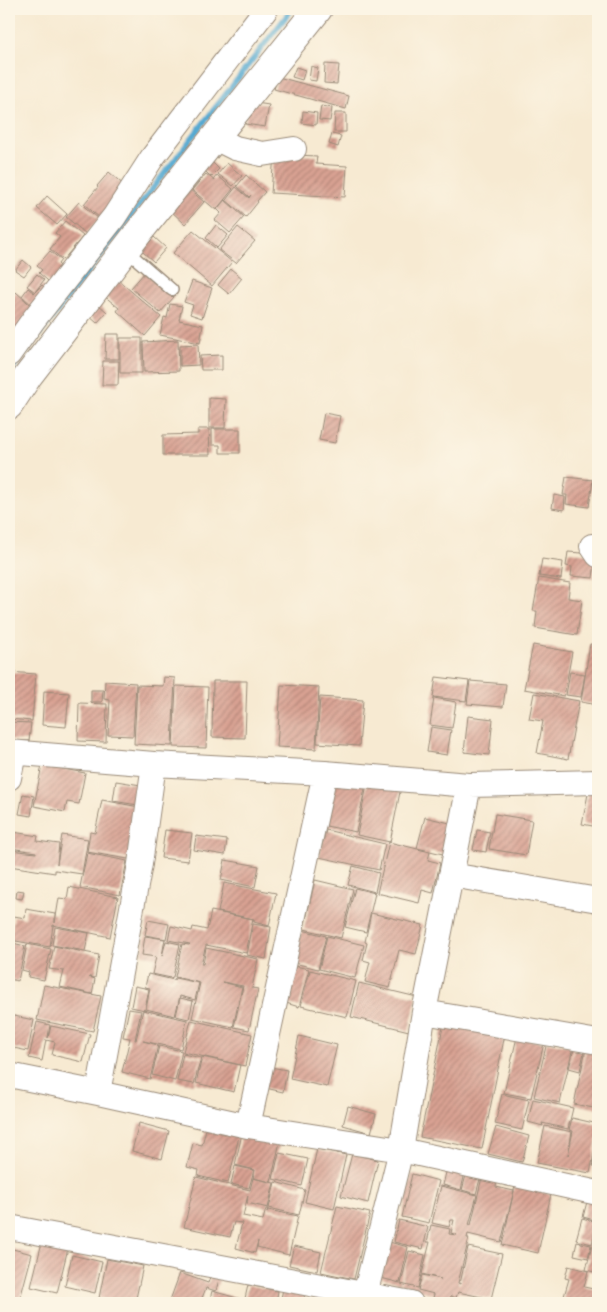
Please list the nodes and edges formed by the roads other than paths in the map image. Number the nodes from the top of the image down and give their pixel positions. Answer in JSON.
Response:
{"nodes":[{"id":1,"x":266,"y":9,"type":"edge"},
{"id":2,"x":318,"y":9,"type":"edge"},
{"id":3,"x":215,"y":138,"type":"junction"},
{"id":4,"x":294,"y":150,"type":"dead end"},
{"id":5,"x":126,"y":250,"type":"junction"},
{"id":6,"x":172,"y":290,"type":"dead end"},
{"id":7,"x":9,"y":354,"type":"edge"},
{"id":8,"x":9,"y":405,"type":"edge"},
{"id":9,"x":11,"y":753,"type":"edge"},
{"id":10,"x":154,"y":764,"type":"junction"},
{"id":11,"x":325,"y":773,"type":"junction"},
{"id":12,"x":9,"y":778,"type":"edge"},
{"id":13,"x":598,"y":782,"type":"edge"},
{"id":14,"x":469,"y":785,"type":"junction"},
{"id":15,"x":451,"y":875,"type":"junction"},
{"id":16,"x":598,"y":900,"type":"edge"},
{"id":17,"x":424,"y":1012,"type":"junction"},
{"id":18,"x":598,"y":1042,"type":"edge"},
{"id":19,"x":9,"y":1075,"type":"edge"},
{"id":20,"x":98,"y":1093,"type":"junction"},
{"id":21,"x":248,"y":1126,"type":"junction"},
{"id":22,"x":401,"y":1150,"type":"junction"},
{"id":23,"x":598,"y":1193,"type":"edge"},
{"id":24,"x":9,"y":1227,"type":"edge"},
{"id":25,"x":363,"y":1299,"type":"edge"},
{"id":26,"x":410,"y":1303,"type":"edge"}],
"edges":[{"from":1,"to":7,"type":"street"},
{"from":2,"to":3,"type":"street"},
{"from":3,"to":4,"type":"street"},
{"from":3,"to":5,"type":"street"},
{"from":5,"to":6,"type":"lane"},
{"from":5,"to":8,"type":"street"},
{"from":9,"to":10,"type":"street"},
{"from":9,"to":12,"type":"street"},
{"from":10,"to":11,"type":"street"},
{"from":10,"to":20,"type":"street"},
{"from":11,"to":14,"type":"street"},
{"from":11,"to":21,"type":"street"},
{"from":13,"to":14,"type":"street"},
{"from":14,"to":15,"type":"street"},
{"from":15,"to":16,"type":"street"},
{"from":15,"to":17,"type":"street"},
{"from":17,"to":18,"type":"street"},
{"from":17,"to":22,"type":"street"},
{"from":19,"to":20,"type":"street"},
{"from":20,"to":21,"type":"street"},
{"from":21,"to":22,"type":"street"},
{"from":22,"to":23,"type":"street"},
{"from":22,"to":25,"type":"street"},
{"from":24,"to":25,"type":"street"},
{"from":25,"to":26,"type":"street"}]}
